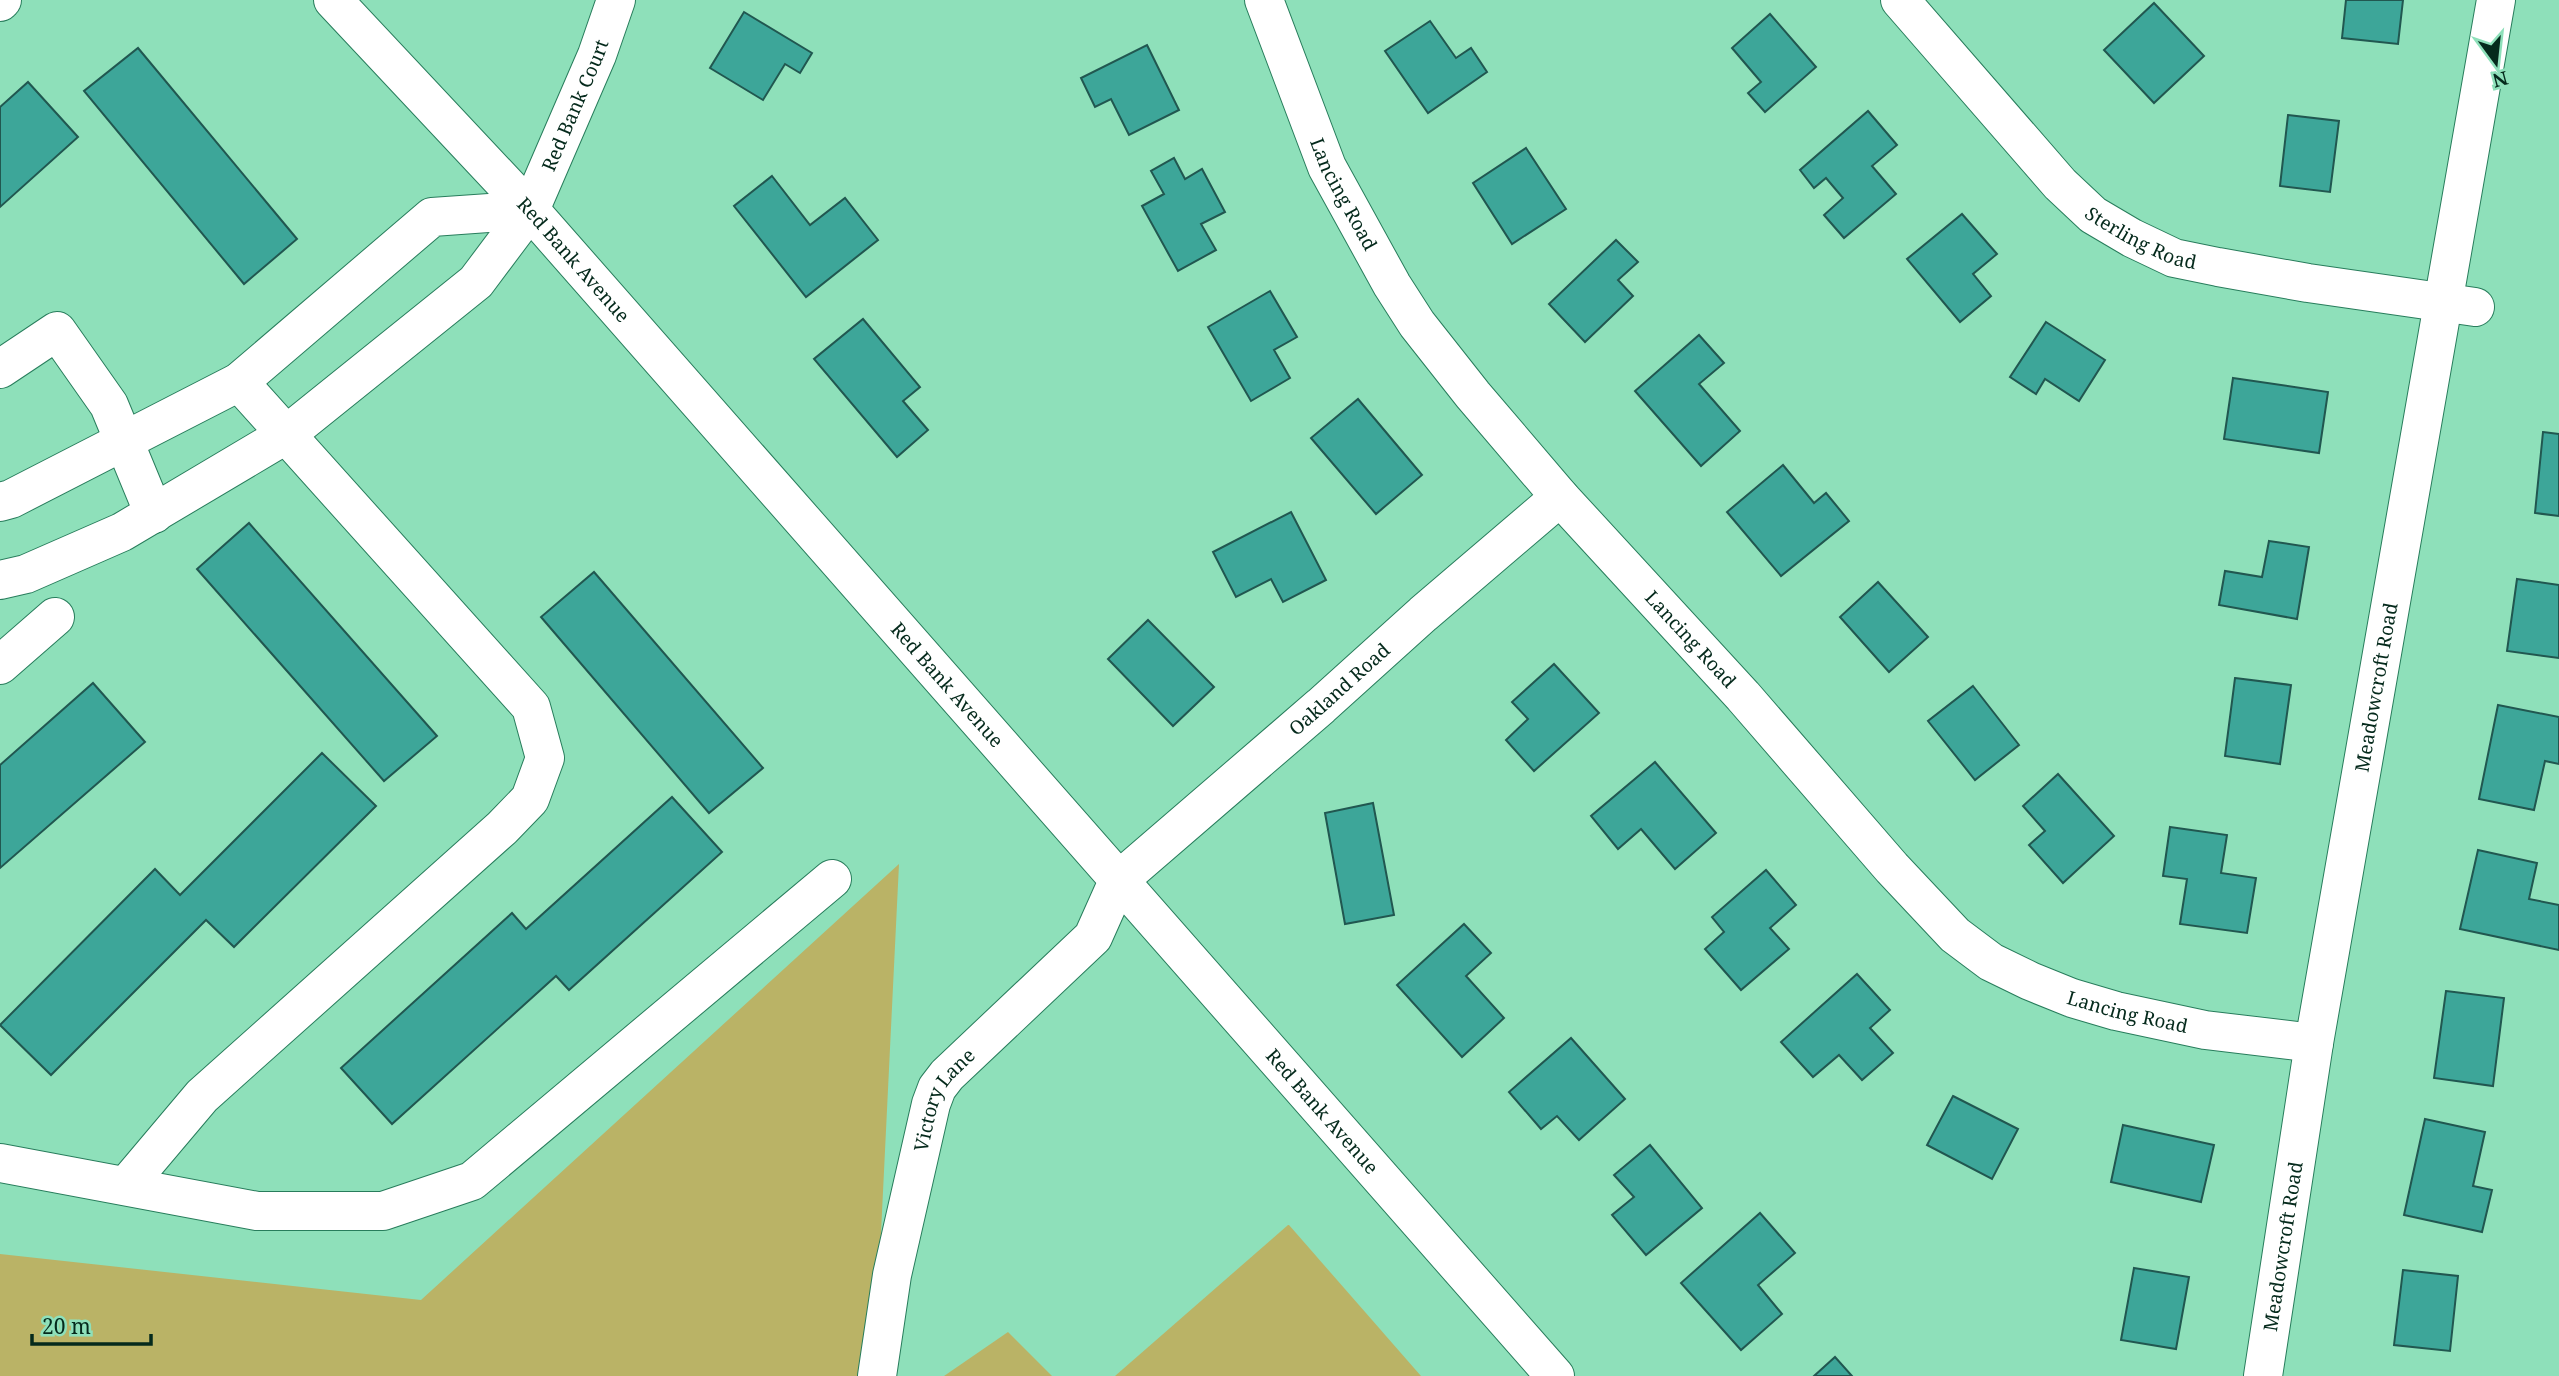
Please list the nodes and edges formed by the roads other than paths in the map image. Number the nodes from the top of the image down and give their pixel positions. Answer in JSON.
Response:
{"nodes":[{"id":1,"x":334,"y":0,"type":"edge"},
{"id":2,"x":616,"y":0,"type":"edge"},
{"id":3,"x":1264,"y":0,"type":"edge"},
{"id":4,"x":1900,"y":0,"type":"edge"},
{"id":5,"x":2496,"y":0,"type":"edge"},
{"id":6,"x":530,"y":209,"type":"junction"},
{"id":7,"x":2458,"y":304,"type":"junction"},
{"id":8,"x":0,"y":369,"type":"edge"},
{"id":9,"x":239,"y":382,"type":"junction"},
{"id":10,"x":286,"y":434,"type":"junction"},
{"id":11,"x":123,"y":441,"type":"junction"},
{"id":12,"x":1560,"y":497,"type":"junction"},
{"id":13,"x":0,"y":502,"type":"edge"},
{"id":14,"x":155,"y":514,"type":"junction"},
{"id":15,"x":0,"y":580,"type":"edge"},
{"id":16,"x":55,"y":617,"type":"dead end"},
{"id":17,"x":0,"y":664,"type":"edge"},
{"id":18,"x":832,"y":879,"type":"dead end"},
{"id":19,"x":1118,"y":881,"type":"junction"},
{"id":20,"x":2314,"y":1043,"type":"junction"},
{"id":21,"x":0,"y":1163,"type":"edge"},
{"id":22,"x":126,"y":1186,"type":"junction"},
{"id":23,"x":877,"y":1376,"type":"edge"},
{"id":24,"x":1555,"y":1376,"type":"edge"},
{"id":25,"x":2263,"y":1376,"type":"edge"}],
"edges":[{"from":1,"to":6,"type":"street","name":"Red Bank Avenue"},
{"from":2,"to":6,"type":"street","name":"Red Bank Court"},
{"from":3,"to":12,"type":"street","name":"Lancing Road"},
{"from":4,"to":7,"type":"street","name":"Sterling Road"},
{"from":5,"to":7,"type":"street","name":"Meadowcroft Road"},
{"from":6,"to":9,"type":"street"},
{"from":6,"to":10,"type":"street","name":"Red Bank Court"},
{"from":6,"to":19,"type":"street","name":"Red Bank Avenue"},
{"from":7,"to":20,"type":"street","name":"Meadowcroft Road"},
{"from":8,"to":11,"type":"street"},
{"from":9,"to":10,"type":"street"},
{"from":9,"to":11,"type":"street"},
{"from":10,"to":14,"type":"street","name":"Red Bank Court"},
{"from":10,"to":22,"type":"street"},
{"from":11,"to":13,"type":"street"},
{"from":11,"to":14,"type":"street"},
{"from":12,"to":19,"type":"street","name":"Oakland Road"},
{"from":12,"to":20,"type":"street","name":"Lancing Road"},
{"from":14,"to":15,"type":"street","name":"Red Bank Court"},
{"from":16,"to":17,"type":"street"},
{"from":18,"to":22,"type":"street"},
{"from":19,"to":23,"type":"street","name":"Victory Lane"},
{"from":19,"to":24,"type":"street","name":"Red Bank Avenue"},
{"from":20,"to":25,"type":"street","name":"Meadowcroft Road"},
{"from":21,"to":22,"type":"street"}]}
